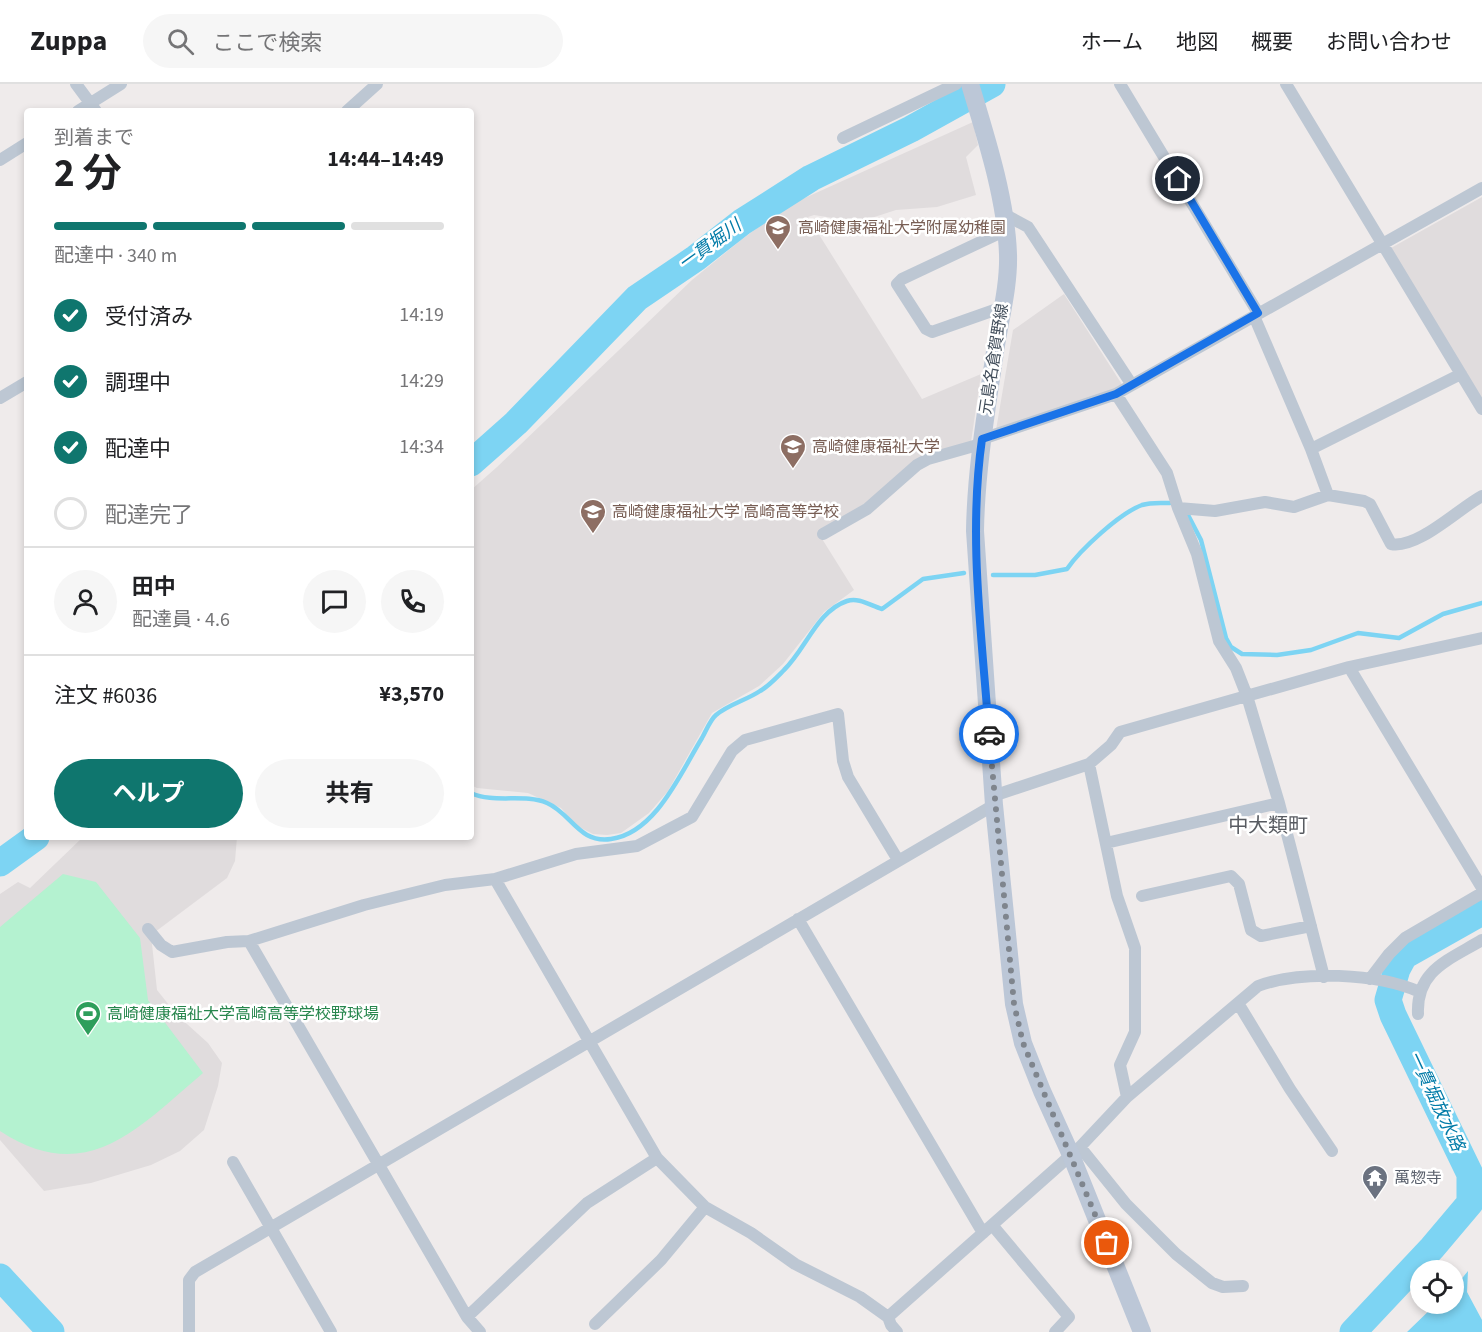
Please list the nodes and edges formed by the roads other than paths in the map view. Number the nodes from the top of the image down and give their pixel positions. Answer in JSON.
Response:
{"nodes":[{"id":1,"x":76,"y":84,"type":"edge"},
{"id":2,"x":121,"y":84,"type":"edge"},
{"id":3,"x":377,"y":84,"type":"edge"},
{"id":4,"x":956,"y":84,"type":"edge"},
{"id":5,"x":970,"y":84,"type":"edge"},
{"id":6,"x":1120,"y":84,"type":"edge"},
{"id":7,"x":1286,"y":84,"type":"edge"},
{"id":8,"x":93,"y":107,"type":"edge"},
{"id":9,"x":350,"y":108,"type":"edge"},
{"id":10,"x":843,"y":138,"type":"dead end"},
{"id":11,"x":24,"y":145,"type":"edge"},
{"id":12,"x":0,"y":160,"type":"edge"},
{"id":13,"x":1482,"y":188,"type":"edge"},
{"id":14,"x":1005,"y":222,"type":"junction"},
{"id":15,"x":1382,"y":244,"type":"junction"},
{"id":16,"x":1003,"y":307,"type":"junction"},
{"id":17,"x":1256,"y":314,"type":"junction"},
{"id":18,"x":1461,"y":374,"type":"junction"},
{"id":19,"x":24,"y":384,"type":"edge"},
{"id":20,"x":1132,"y":385,"type":"junction"},
{"id":21,"x":1116,"y":394,"type":"junction"},
{"id":22,"x":0,"y":398,"type":"edge"},
{"id":23,"x":1482,"y":409,"type":"edge"},
{"id":24,"x":981,"y":441,"type":"junction"},
{"id":25,"x":1311,"y":449,"type":"junction"},
{"id":26,"x":1328,"y":495,"type":"junction"},
{"id":27,"x":1482,"y":496,"type":"edge"},
{"id":28,"x":1178,"y":508,"type":"junction"},
{"id":29,"x":823,"y":534,"type":"dead end"},
{"id":30,"x":1482,"y":638,"type":"edge"},
{"id":31,"x":1349,"y":667,"type":"junction"},
{"id":32,"x":1247,"y":696,"type":"junction"},
{"id":33,"x":1089,"y":764,"type":"junction"},
{"id":34,"x":994,"y":800,"type":"junction"},
{"id":35,"x":1279,"y":804,"type":"junction"},
{"id":36,"x":1107,"y":843,"type":"junction"},
{"id":37,"x":898,"y":860,"type":"junction"},
{"id":38,"x":495,"y":879,"type":"junction"},
{"id":39,"x":1482,"y":888,"type":"edge"},
{"id":40,"x":1482,"y":893,"type":"edge"},
{"id":41,"x":1142,"y":896,"type":"dead end"},
{"id":42,"x":798,"y":919,"type":"junction"},
{"id":43,"x":1311,"y":926,"type":"junction"},
{"id":44,"x":148,"y":929,"type":"dead end"},
{"id":45,"x":1482,"y":940,"type":"edge"},
{"id":46,"x":249,"y":941,"type":"junction"},
{"id":47,"x":1324,"y":977,"type":"junction"},
{"id":48,"x":1376,"y":981,"type":"junction"},
{"id":49,"x":1415,"y":990,"type":"junction"},
{"id":50,"x":1238,"y":1003,"type":"junction"},
{"id":51,"x":1418,"y":1014,"type":"dead end"},
{"id":52,"x":588,"y":1043,"type":"junction"},
{"id":53,"x":1127,"y":1097,"type":"junction"},
{"id":54,"x":1075,"y":1151,"type":"junction"},
{"id":55,"x":1332,"y":1151,"type":"dead end"},
{"id":56,"x":657,"y":1158,"type":"junction"},
{"id":57,"x":233,"y":1162,"type":"dead end"},
{"id":58,"x":378,"y":1166,"type":"junction"},
{"id":59,"x":705,"y":1207,"type":"junction"},
{"id":60,"x":271,"y":1229,"type":"junction"},
{"id":61,"x":988,"y":1229,"type":"junction"},
{"id":62,"x":1243,"y":1286,"type":"dead end"},
{"id":63,"x":467,"y":1317,"type":"junction"},
{"id":64,"x":888,"y":1317,"type":"junction"},
{"id":65,"x":595,"y":1324,"type":"dead end"},
{"id":66,"x":189,"y":1332,"type":"edge"},
{"id":67,"x":331,"y":1332,"type":"edge"},
{"id":68,"x":480,"y":1332,"type":"edge"},
{"id":69,"x":897,"y":1332,"type":"edge"},
{"id":70,"x":1055,"y":1332,"type":"edge"},
{"id":71,"x":1142,"y":1332,"type":"edge"}],
"edges":[{"from":1,"to":8,"type":"street"},
{"from":2,"to":8,"type":"street"},
{"from":3,"to":9,"type":"street"},
{"from":4,"to":10,"type":"street"},
{"from":5,"to":14,"type":"main road","name":"元島名倉賀野線"},
{"from":6,"to":17,"type":"street"},
{"from":7,"to":15,"type":"street"},
{"from":11,"to":12,"type":"street"},
{"from":13,"to":15,"type":"street"},
{"from":14,"to":16,"type":"main road","name":"元島名倉賀野線"},
{"from":14,"to":16,"type":"street"},
{"from":14,"to":20,"type":"street"},
{"from":15,"to":17,"type":"street"},
{"from":15,"to":18,"type":"street"},
{"from":16,"to":24,"type":"main road","name":"元島名倉賀野線"},
{"from":17,"to":20,"type":"street"},
{"from":17,"to":25,"type":"street"},
{"from":18,"to":23,"type":"street"},
{"from":18,"to":25,"type":"street"},
{"from":19,"to":22,"type":"street"},
{"from":20,"to":21,"type":"street"},
{"from":21,"to":24,"type":"street"},
{"from":21,"to":28,"type":"street"},
{"from":24,"to":29,"type":"street"},
{"from":24,"to":34,"type":"main road","name":"元島名倉賀野線"},
{"from":25,"to":26,"type":"street"},
{"from":26,"to":27,"type":"street"},
{"from":26,"to":28,"type":"street"},
{"from":28,"to":32,"type":"street"},
{"from":30,"to":31,"type":"street"},
{"from":31,"to":32,"type":"street"},
{"from":31,"to":39,"type":"street"},
{"from":32,"to":33,"type":"street"},
{"from":32,"to":35,"type":"street"},
{"from":33,"to":34,"type":"street"},
{"from":33,"to":36,"type":"street"},
{"from":34,"to":37,"type":"street"},
{"from":34,"to":54,"type":"main road","name":"元島名倉賀野線"},
{"from":35,"to":36,"type":"street"},
{"from":35,"to":43,"type":"street"},
{"from":36,"to":53,"type":"street"},
{"from":37,"to":38,"type":"street"},
{"from":37,"to":42,"type":"street"},
{"from":38,"to":46,"type":"street"},
{"from":38,"to":52,"type":"street"},
{"from":40,"to":48,"type":"street"},
{"from":41,"to":43,"type":"street"},
{"from":42,"to":52,"type":"street"},
{"from":42,"to":61,"type":"street"},
{"from":43,"to":47,"type":"street"},
{"from":44,"to":46,"type":"street"},
{"from":45,"to":49,"type":"street"},
{"from":46,"to":58,"type":"street"},
{"from":47,"to":48,"type":"street"},
{"from":47,"to":50,"type":"street"},
{"from":48,"to":49,"type":"street"},
{"from":49,"to":51,"type":"street"},
{"from":50,"to":53,"type":"street"},
{"from":50,"to":55,"type":"street"},
{"from":52,"to":56,"type":"street"},
{"from":52,"to":58,"type":"street"},
{"from":53,"to":54,"type":"street"},
{"from":54,"to":61,"type":"street"},
{"from":54,"to":62,"type":"street"},
{"from":54,"to":71,"type":"main road","name":"元島名倉賀野線"},
{"from":56,"to":59,"type":"street"},
{"from":56,"to":63,"type":"street"},
{"from":57,"to":60,"type":"street"},
{"from":58,"to":60,"type":"street"},
{"from":58,"to":63,"type":"street"},
{"from":59,"to":64,"type":"street"},
{"from":59,"to":65,"type":"street"},
{"from":60,"to":66,"type":"street"},
{"from":60,"to":67,"type":"street"},
{"from":61,"to":64,"type":"street"},
{"from":61,"to":70,"type":"street"},
{"from":63,"to":68,"type":"street"},
{"from":64,"to":69,"type":"street"}]}
